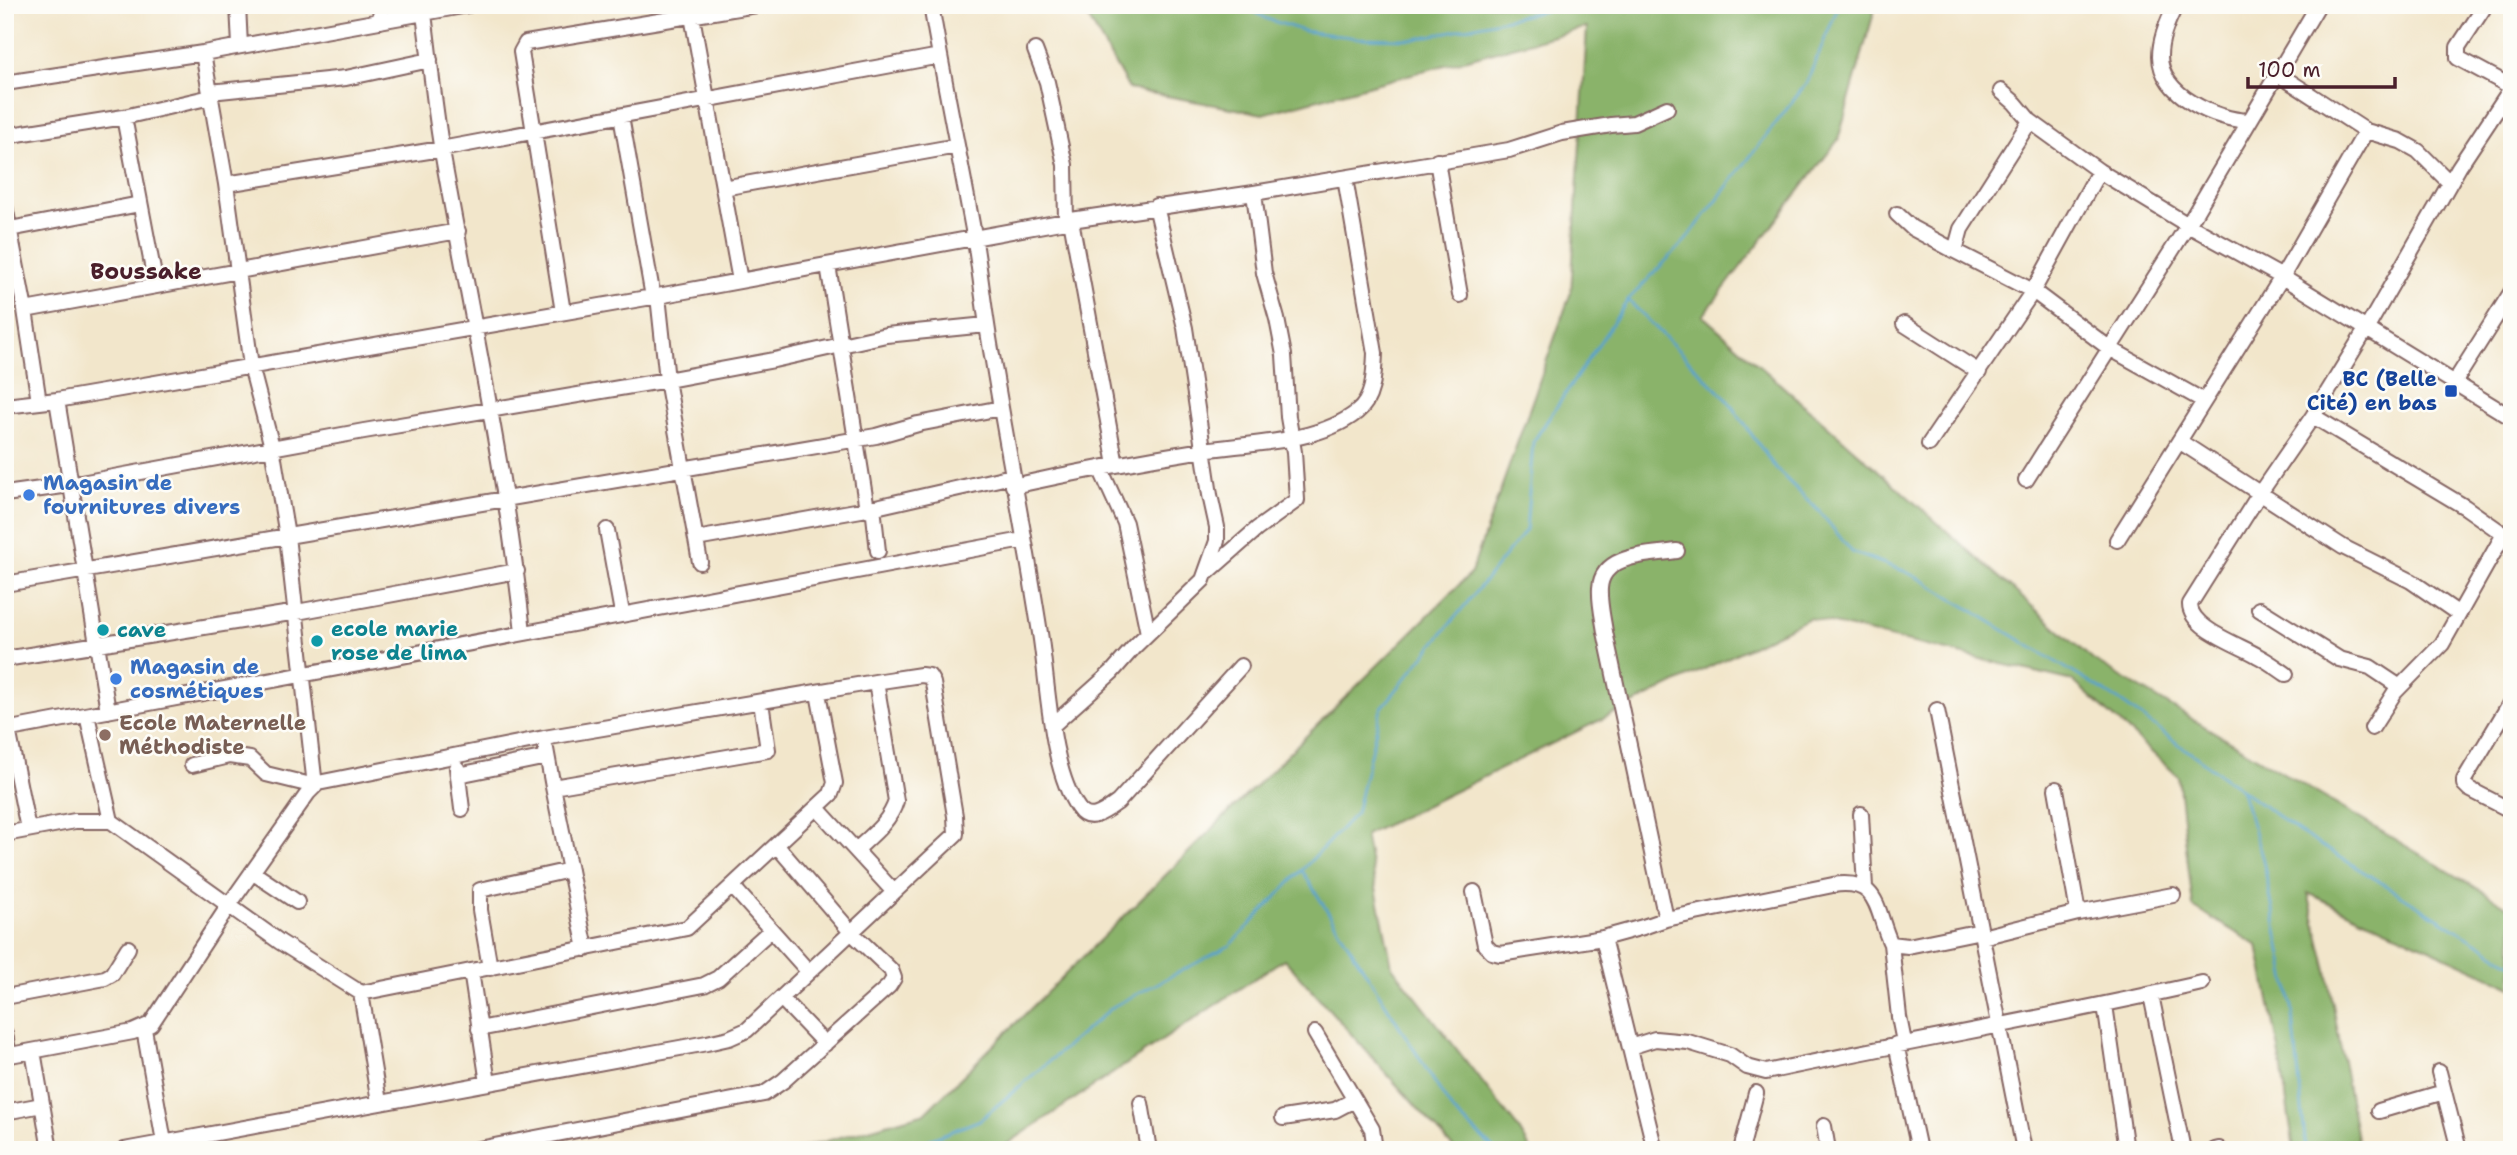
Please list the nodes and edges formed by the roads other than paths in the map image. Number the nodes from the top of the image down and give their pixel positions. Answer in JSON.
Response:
{"nodes":[{"id":1,"x":238,"y":5,"type":"edge"},
{"id":2,"x":380,"y":5,"type":"edge"},
{"id":3,"x":468,"y":5,"type":"edge"},
{"id":4,"x":756,"y":5,"type":"edge"},
{"id":5,"x":931,"y":5,"type":"edge"},
{"id":6,"x":2176,"y":5,"type":"edge"},
{"id":7,"x":2317,"y":7,"type":"edge"},
{"id":8,"x":2483,"y":9,"type":"dead end"},
{"id":9,"x":691,"y":10,"type":"edge"},
{"id":10,"x":424,"y":14,"type":"junction"},
{"id":11,"x":381,"y":21,"type":"junction"},
{"id":12,"x":240,"y":46,"type":"junction"},
{"id":13,"x":1035,"y":50,"type":"dead end"},
{"id":14,"x":203,"y":53,"type":"junction"},
{"id":15,"x":940,"y":56,"type":"junction"},
{"id":16,"x":430,"y":60,"type":"junction"},
{"id":17,"x":2278,"y":74,"type":"junction"},
{"id":18,"x":5,"y":83,"type":"edge"},
{"id":19,"x":2512,"y":87,"type":"edge"},
{"id":20,"x":2001,"y":92,"type":"dead end"},
{"id":21,"x":211,"y":94,"type":"junction"},
{"id":22,"x":707,"y":100,"type":"junction"},
{"id":23,"x":1667,"y":108,"type":"dead end"},
{"id":24,"x":621,"y":116,"type":"junction"},
{"id":25,"x":124,"y":117,"type":"junction"},
{"id":26,"x":2030,"y":121,"type":"junction"},
{"id":27,"x":2249,"y":121,"type":"junction"},
{"id":28,"x":2366,"y":131,"type":"junction"},
{"id":29,"x":536,"y":132,"type":"junction"},
{"id":30,"x":5,"y":136,"type":"edge"},
{"id":31,"x":957,"y":146,"type":"junction"},
{"id":32,"x":441,"y":149,"type":"junction"},
{"id":33,"x":1437,"y":161,"type":"junction"},
{"id":34,"x":2099,"y":172,"type":"junction"},
{"id":35,"x":1345,"y":178,"type":"junction"},
{"id":36,"x":2450,"y":183,"type":"junction"},
{"id":37,"x":226,"y":184,"type":"junction"},
{"id":38,"x":723,"y":188,"type":"junction"},
{"id":39,"x":1254,"y":193,"type":"junction"},
{"id":40,"x":140,"y":204,"type":"junction"},
{"id":41,"x":5,"y":206,"type":"edge"},
{"id":42,"x":1156,"y":206,"type":"junction"},
{"id":43,"x":1897,"y":214,"type":"dead end"},
{"id":44,"x":1068,"y":221,"type":"junction"},
{"id":45,"x":2188,"y":225,"type":"junction"},
{"id":46,"x":10,"y":229,"type":"junction"},
{"id":47,"x":458,"y":231,"type":"junction"},
{"id":48,"x":974,"y":239,"type":"junction"},
{"id":49,"x":1955,"y":251,"type":"junction"},
{"id":50,"x":828,"y":265,"type":"junction"},
{"id":51,"x":237,"y":271,"type":"junction"},
{"id":52,"x":2282,"y":276,"type":"junction"},
{"id":53,"x":740,"y":281,"type":"junction"},
{"id":54,"x":156,"y":286,"type":"junction"},
{"id":55,"x":2033,"y":290,"type":"junction"},
{"id":56,"x":2512,"y":291,"type":"edge"},
{"id":57,"x":1460,"y":295,"type":"dead end"},
{"id":58,"x":656,"y":296,"type":"junction"},
{"id":59,"x":25,"y":310,"type":"junction"},
{"id":60,"x":563,"y":312,"type":"junction"},
{"id":61,"x":1904,"y":324,"type":"dead end"},
{"id":62,"x":986,"y":325,"type":"junction"},
{"id":63,"x":475,"y":327,"type":"junction"},
{"id":64,"x":2367,"y":328,"type":"junction"},
{"id":65,"x":841,"y":344,"type":"junction"},
{"id":66,"x":2109,"y":348,"type":"junction"},
{"id":67,"x":251,"y":366,"type":"junction"},
{"id":68,"x":1979,"y":372,"type":"junction"},
{"id":69,"x":667,"y":380,"type":"junction"},
{"id":70,"x":2454,"y":383,"type":"junction"},
{"id":71,"x":57,"y":400,"type":"junction"},
{"id":72,"x":2204,"y":401,"type":"junction"},
{"id":73,"x":39,"y":402,"type":"junction"},
{"id":74,"x":5,"y":406,"type":"edge"},
{"id":75,"x":1000,"y":408,"type":"junction"},
{"id":76,"x":490,"y":410,"type":"junction"},
{"id":77,"x":2313,"y":416,"type":"junction"},
{"id":78,"x":2512,"y":418,"type":"edge"},
{"id":79,"x":1290,"y":438,"type":"junction"},
{"id":80,"x":856,"y":439,"type":"junction"},
{"id":81,"x":2179,"y":441,"type":"junction"},
{"id":82,"x":1929,"y":444,"type":"dead end"},
{"id":83,"x":272,"y":447,"type":"junction"},
{"id":84,"x":1203,"y":450,"type":"junction"},
{"id":85,"x":1116,"y":465,"type":"junction"},
{"id":86,"x":684,"y":468,"type":"junction"},
{"id":87,"x":1100,"y":468,"type":"junction"},
{"id":88,"x":2026,"y":480,"type":"dead end"},
{"id":89,"x":1013,"y":481,"type":"junction"},
{"id":90,"x":70,"y":485,"type":"junction"},
{"id":91,"x":2260,"y":493,"type":"junction"},
{"id":92,"x":5,"y":494,"type":"edge"},
{"id":93,"x":505,"y":500,"type":"junction"},
{"id":94,"x":870,"y":508,"type":"junction"},
{"id":95,"x":607,"y":530,"type":"dead end"},
{"id":96,"x":287,"y":536,"type":"junction"},
{"id":97,"x":2508,"y":537,"type":"edge"},
{"id":98,"x":696,"y":539,"type":"junction"},
{"id":99,"x":1023,"y":540,"type":"junction"},
{"id":100,"x":2117,"y":540,"type":"dead end"},
{"id":101,"x":878,"y":551,"type":"dead end"},
{"id":102,"x":1677,"y":551,"type":"dead end"},
{"id":103,"x":700,"y":562,"type":"dead end"},
{"id":104,"x":517,"y":570,"type":"junction"},
{"id":105,"x":85,"y":572,"type":"junction"},
{"id":106,"x":1208,"y":572,"type":"junction"},
{"id":107,"x":5,"y":584,"type":"edge"},
{"id":108,"x":2259,"y":609,"type":"dead end"},
{"id":109,"x":297,"y":612,"type":"junction"},
{"id":110,"x":622,"y":613,"type":"junction"},
{"id":111,"x":2459,"y":614,"type":"junction"},
{"id":112,"x":523,"y":632,"type":"junction"},
{"id":113,"x":1148,"y":633,"type":"junction"},
{"id":114,"x":97,"y":644,"type":"junction"},
{"id":115,"x":5,"y":659,"type":"edge"},
{"id":116,"x":1241,"y":666,"type":"dead end"},
{"id":117,"x":304,"y":674,"type":"junction"},
{"id":118,"x":2286,"y":674,"type":"dead end"},
{"id":119,"x":876,"y":682,"type":"junction"},
{"id":120,"x":2400,"y":687,"type":"junction"},
{"id":121,"x":818,"y":693,"type":"junction"},
{"id":122,"x":2512,"y":700,"type":"edge"},
{"id":123,"x":761,"y":702,"type":"junction"},
{"id":124,"x":108,"y":710,"type":"junction"},
{"id":125,"x":1937,"y":710,"type":"dead end"},
{"id":126,"x":87,"y":715,"type":"junction"},
{"id":127,"x":1053,"y":725,"type":"junction"},
{"id":128,"x":2372,"y":728,"type":"dead end"},
{"id":129,"x":6,"y":729,"type":"edge"},
{"id":130,"x":544,"y":738,"type":"junction"},
{"id":131,"x":455,"y":757,"type":"junction"},
{"id":132,"x":547,"y":757,"type":"junction"},
{"id":133,"x":191,"y":765,"type":"dead end"},
{"id":134,"x":458,"y":775,"type":"junction"},
{"id":135,"x":315,"y":786,"type":"junction"},
{"id":136,"x":553,"y":787,"type":"junction"},
{"id":137,"x":2056,"y":789,"type":"dead end"},
{"id":138,"x":817,"y":808,"type":"junction"},
{"id":139,"x":462,"y":809,"type":"dead end"},
{"id":140,"x":2512,"y":811,"type":"edge"},
{"id":141,"x":1861,"y":814,"type":"dead end"},
{"id":142,"x":111,"y":821,"type":"junction"},
{"id":143,"x":28,"y":829,"type":"junction"},
{"id":144,"x":5,"y":834,"type":"edge"},
{"id":145,"x":777,"y":846,"type":"junction"},
{"id":146,"x":856,"y":850,"type":"junction"},
{"id":147,"x":570,"y":870,"type":"junction"},
{"id":148,"x":252,"y":872,"type":"junction"},
{"id":149,"x":733,"y":887,"type":"junction"},
{"id":150,"x":1865,"y":888,"type":"junction"},
{"id":151,"x":894,"y":892,"type":"junction"},
{"id":152,"x":1474,"y":892,"type":"dead end"},
{"id":153,"x":2173,"y":895,"type":"dead end"},
{"id":154,"x":298,"y":902,"type":"dead end"},
{"id":155,"x":229,"y":905,"type":"junction"},
{"id":156,"x":2078,"y":913,"type":"junction"},
{"id":157,"x":1666,"y":919,"type":"junction"},
{"id":158,"x":771,"y":930,"type":"junction"},
{"id":159,"x":851,"y":932,"type":"junction"},
{"id":160,"x":1981,"y":934,"type":"junction"},
{"id":161,"x":1603,"y":938,"type":"junction"},
{"id":162,"x":1891,"y":944,"type":"junction"},
{"id":163,"x":128,"y":948,"type":"dead end"},
{"id":164,"x":586,"y":949,"type":"junction"},
{"id":165,"x":490,"y":968,"type":"junction"},
{"id":166,"x":471,"y":971,"type":"junction"},
{"id":167,"x":808,"y":971,"type":"junction"},
{"id":168,"x":2202,"y":983,"type":"dead end"},
{"id":169,"x":361,"y":993,"type":"junction"},
{"id":170,"x":2151,"y":995,"type":"junction"},
{"id":171,"x":5,"y":997,"type":"edge"},
{"id":172,"x":781,"y":998,"type":"junction"},
{"id":173,"x":2105,"y":1005,"type":"junction"},
{"id":174,"x":1999,"y":1024,"type":"junction"},
{"id":175,"x":144,"y":1029,"type":"junction"},
{"id":176,"x":480,"y":1029,"type":"junction"},
{"id":177,"x":5,"y":1033,"type":"edge"},
{"id":178,"x":1315,"y":1033,"type":"dead end"},
{"id":179,"x":1900,"y":1043,"type":"junction"},
{"id":180,"x":825,"y":1044,"type":"junction"},
{"id":181,"x":1630,"y":1047,"type":"junction"},
{"id":182,"x":33,"y":1051,"type":"junction"},
{"id":183,"x":7,"y":1056,"type":"edge"},
{"id":184,"x":2439,"y":1072,"type":"dead end"},
{"id":185,"x":488,"y":1083,"type":"junction"},
{"id":186,"x":2444,"y":1092,"type":"junction"},
{"id":187,"x":1756,"y":1093,"type":"dead end"},
{"id":188,"x":1354,"y":1100,"type":"junction"},
{"id":189,"x":379,"y":1102,"type":"junction"},
{"id":190,"x":1141,"y":1103,"type":"dead end"},
{"id":191,"x":42,"y":1105,"type":"junction"},
{"id":192,"x":2379,"y":1111,"type":"dead end"},
{"id":193,"x":5,"y":1112,"type":"edge"},
{"id":194,"x":1283,"y":1118,"type":"dead end"},
{"id":195,"x":1824,"y":1126,"type":"dead end"},
{"id":196,"x":164,"y":1142,"type":"junction"},
{"id":197,"x":50,"y":1150,"type":"edge"},
{"id":198,"x":124,"y":1150,"type":"edge"},
{"id":199,"x":474,"y":1150,"type":"edge"},
{"id":200,"x":1149,"y":1150,"type":"edge"},
{"id":201,"x":1375,"y":1150,"type":"edge"},
{"id":202,"x":1655,"y":1150,"type":"edge"},
{"id":203,"x":1741,"y":1150,"type":"edge"},
{"id":204,"x":1828,"y":1150,"type":"edge"},
{"id":205,"x":1919,"y":1150,"type":"edge"},
{"id":206,"x":2024,"y":1150,"type":"edge"},
{"id":207,"x":2126,"y":1150,"type":"edge"},
{"id":208,"x":2183,"y":1150,"type":"edge"},
{"id":209,"x":2459,"y":1150,"type":"edge"}],
"edges":[{"from":1,"to":12,"type":"street"},
{"from":2,"to":11,"type":"street"},
{"from":3,"to":10,"type":"street"},
{"from":4,"to":9,"type":"street"},
{"from":5,"to":15,"type":"street"},
{"from":6,"to":27,"type":"street"},
{"from":7,"to":17,"type":"street"},
{"from":8,"to":19,"type":"street"},
{"from":9,"to":22,"type":"street"},
{"from":9,"to":29,"type":"street"},
{"from":10,"to":11,"type":"street"},
{"from":10,"to":16,"type":"street"},
{"from":11,"to":12,"type":"street"},
{"from":12,"to":14,"type":"street"},
{"from":13,"to":44,"type":"street"},
{"from":14,"to":18,"type":"street"},
{"from":14,"to":21,"type":"street"},
{"from":15,"to":22,"type":"street"},
{"from":15,"to":31,"type":"street"},
{"from":16,"to":21,"type":"street"},
{"from":16,"to":32,"type":"street"},
{"from":17,"to":27,"type":"street"},
{"from":17,"to":28,"type":"street"},
{"from":19,"to":36,"type":"street"},
{"from":20,"to":26,"type":"street"},
{"from":21,"to":25,"type":"street"},
{"from":21,"to":37,"type":"street"},
{"from":22,"to":24,"type":"street"},
{"from":22,"to":38,"type":"street"},
{"from":23,"to":33,"type":"street"},
{"from":24,"to":29,"type":"street"},
{"from":24,"to":58,"type":"street"},
{"from":25,"to":30,"type":"street"},
{"from":25,"to":40,"type":"street"},
{"from":26,"to":34,"type":"street"},
{"from":26,"to":49,"type":"street"},
{"from":27,"to":45,"type":"street"},
{"from":28,"to":36,"type":"street"},
{"from":28,"to":52,"type":"street"},
{"from":29,"to":32,"type":"street"},
{"from":29,"to":60,"type":"street"},
{"from":31,"to":38,"type":"street"},
{"from":31,"to":48,"type":"street"},
{"from":32,"to":37,"type":"street"},
{"from":32,"to":47,"type":"street"},
{"from":33,"to":35,"type":"street"},
{"from":33,"to":57,"type":"street"},
{"from":34,"to":45,"type":"street"},
{"from":34,"to":55,"type":"street"},
{"from":35,"to":39,"type":"street"},
{"from":35,"to":79,"type":"street"},
{"from":36,"to":64,"type":"street"},
{"from":37,"to":51,"type":"street"},
{"from":38,"to":53,"type":"street"},
{"from":39,"to":42,"type":"street"},
{"from":39,"to":79,"type":"street"},
{"from":40,"to":46,"type":"street"},
{"from":40,"to":54,"type":"street"},
{"from":41,"to":46,"type":"street"},
{"from":42,"to":44,"type":"street"},
{"from":42,"to":84,"type":"street"},
{"from":43,"to":49,"type":"street"},
{"from":44,"to":48,"type":"street"},
{"from":44,"to":85,"type":"street"},
{"from":45,"to":52,"type":"street"},
{"from":45,"to":66,"type":"street"},
{"from":46,"to":59,"type":"street"},
{"from":47,"to":51,"type":"street"},
{"from":47,"to":63,"type":"street"},
{"from":48,"to":50,"type":"street"},
{"from":48,"to":62,"type":"street"},
{"from":49,"to":55,"type":"street"},
{"from":50,"to":53,"type":"street"},
{"from":50,"to":65,"type":"street"},
{"from":51,"to":54,"type":"street"},
{"from":51,"to":67,"type":"street"},
{"from":52,"to":64,"type":"street"},
{"from":52,"to":72,"type":"street"},
{"from":53,"to":58,"type":"street"},
{"from":54,"to":59,"type":"street"},
{"from":55,"to":66,"type":"street"},
{"from":55,"to":68,"type":"street"},
{"from":56,"to":70,"type":"street"},
{"from":58,"to":60,"type":"street"},
{"from":58,"to":69,"type":"street"},
{"from":59,"to":73,"type":"street"},
{"from":60,"to":63,"type":"street"},
{"from":61,"to":68,"type":"street"},
{"from":62,"to":65,"type":"street"},
{"from":62,"to":75,"type":"street"},
{"from":63,"to":67,"type":"street"},
{"from":63,"to":76,"type":"street"},
{"from":64,"to":70,"type":"street"},
{"from":64,"to":77,"type":"street"},
{"from":65,"to":69,"type":"street"},
{"from":65,"to":80,"type":"street"},
{"from":66,"to":72,"type":"street"},
{"from":66,"to":88,"type":"street"},
{"from":67,"to":71,"type":"street"},
{"from":67,"to":83,"type":"street"},
{"from":68,"to":82,"type":"street"},
{"from":69,"to":76,"type":"street"},
{"from":69,"to":86,"type":"street"},
{"from":70,"to":78,"type":"street"},
{"from":71,"to":73,"type":"street"},
{"from":71,"to":90,"type":"street"},
{"from":72,"to":81,"type":"street"},
{"from":73,"to":74,"type":"street"},
{"from":75,"to":80,"type":"street"},
{"from":75,"to":89,"type":"street"},
{"from":76,"to":83,"type":"street"},
{"from":76,"to":93,"type":"street"},
{"from":77,"to":91,"type":"street"},
{"from":77,"to":97,"type":"street"},
{"from":79,"to":84,"type":"street"},
{"from":79,"to":106,"type":"street"},
{"from":80,"to":86,"type":"street"},
{"from":80,"to":94,"type":"street"},
{"from":81,"to":91,"type":"street"},
{"from":81,"to":100,"type":"street"},
{"from":83,"to":90,"type":"street"},
{"from":83,"to":96,"type":"street"},
{"from":84,"to":85,"type":"street"},
{"from":84,"to":106,"type":"street"},
{"from":85,"to":87,"type":"street"},
{"from":86,"to":93,"type":"street"},
{"from":86,"to":98,"type":"street"},
{"from":87,"to":89,"type":"street"},
{"from":87,"to":113,"type":"street"},
{"from":89,"to":94,"type":"street"},
{"from":89,"to":99,"type":"street"},
{"from":90,"to":92,"type":"street"},
{"from":90,"to":105,"type":"street"},
{"from":91,"to":111,"type":"street"},
{"from":91,"to":118,"type":"street"},
{"from":93,"to":96,"type":"street"},
{"from":93,"to":104,"type":"street"},
{"from":94,"to":98,"type":"street"},
{"from":94,"to":101,"type":"street"},
{"from":95,"to":110,"type":"street"},
{"from":96,"to":105,"type":"street"},
{"from":96,"to":109,"type":"street"},
{"from":97,"to":111,"type":"street"},
{"from":98,"to":103,"type":"street"},
{"from":99,"to":110,"type":"street"},
{"from":99,"to":127,"type":"street"},
{"from":102,"to":157,"type":"street"},
{"from":104,"to":109,"type":"street"},
{"from":104,"to":112,"type":"street"},
{"from":105,"to":107,"type":"street"},
{"from":105,"to":114,"type":"street"},
{"from":106,"to":113,"type":"street"},
{"from":108,"to":120,"type":"street"},
{"from":109,"to":114,"type":"street"},
{"from":109,"to":117,"type":"street"},
{"from":110,"to":112,"type":"street"},
{"from":111,"to":120,"type":"street"},
{"from":112,"to":117,"type":"street"},
{"from":113,"to":127,"type":"street"},
{"from":114,"to":115,"type":"street"},
{"from":114,"to":124,"type":"street"},
{"from":116,"to":127,"type":"street"},
{"from":117,"to":124,"type":"street"},
{"from":117,"to":135,"type":"street"},
{"from":119,"to":121,"type":"street"},
{"from":119,"to":146,"type":"street"},
{"from":119,"to":151,"type":"street"},
{"from":120,"to":128,"type":"street"},
{"from":121,"to":123,"type":"street"},
{"from":121,"to":138,"type":"street"},
{"from":122,"to":140,"type":"street"},
{"from":123,"to":130,"type":"street"},
{"from":123,"to":136,"type":"street"},
{"from":124,"to":126,"type":"street"},
{"from":125,"to":160,"type":"street"},
{"from":126,"to":129,"type":"street"},
{"from":126,"to":142,"type":"street"},
{"from":129,"to":143,"type":"street"},
{"from":130,"to":131,"type":"street"},
{"from":130,"to":132,"type":"street"},
{"from":131,"to":134,"type":"street"},
{"from":131,"to":135,"type":"street"},
{"from":132,"to":134,"type":"street"},
{"from":132,"to":136,"type":"street"},
{"from":133,"to":135,"type":"street"},
{"from":134,"to":139,"type":"street"},
{"from":135,"to":148,"type":"street"},
{"from":136,"to":147,"type":"street"},
{"from":137,"to":156,"type":"street"},
{"from":138,"to":145,"type":"street"},
{"from":138,"to":146,"type":"street"},
{"from":141,"to":150,"type":"street"},
{"from":142,"to":143,"type":"street"},
{"from":142,"to":155,"type":"street"},
{"from":143,"to":144,"type":"street"},
{"from":145,"to":149,"type":"street"},
{"from":145,"to":159,"type":"street"},
{"from":146,"to":151,"type":"street"},
{"from":147,"to":164,"type":"street"},
{"from":147,"to":165,"type":"street"},
{"from":148,"to":154,"type":"street"},
{"from":148,"to":155,"type":"street"},
{"from":149,"to":158,"type":"street"},
{"from":149,"to":164,"type":"street"},
{"from":150,"to":157,"type":"street"},
{"from":150,"to":162,"type":"street"},
{"from":151,"to":159,"type":"street"},
{"from":152,"to":161,"type":"street"},
{"from":153,"to":156,"type":"street"},
{"from":155,"to":169,"type":"street"},
{"from":155,"to":175,"type":"street"},
{"from":156,"to":160,"type":"street"},
{"from":157,"to":161,"type":"street"},
{"from":158,"to":167,"type":"street"},
{"from":158,"to":176,"type":"street"},
{"from":159,"to":167,"type":"street"},
{"from":159,"to":180,"type":"street"},
{"from":160,"to":162,"type":"street"},
{"from":160,"to":174,"type":"street"},
{"from":161,"to":181,"type":"street"},
{"from":162,"to":179,"type":"street"},
{"from":163,"to":171,"type":"street"},
{"from":164,"to":165,"type":"street"},
{"from":165,"to":166,"type":"street"},
{"from":166,"to":169,"type":"street"},
{"from":166,"to":176,"type":"street"},
{"from":167,"to":172,"type":"street"},
{"from":168,"to":170,"type":"street"},
{"from":169,"to":189,"type":"street"},
{"from":170,"to":173,"type":"street"},
{"from":170,"to":208,"type":"street"},
{"from":172,"to":180,"type":"street"},
{"from":172,"to":185,"type":"street"},
{"from":173,"to":174,"type":"street"},
{"from":173,"to":207,"type":"street"},
{"from":174,"to":179,"type":"street"},
{"from":174,"to":206,"type":"street"},
{"from":175,"to":182,"type":"street"},
{"from":175,"to":196,"type":"street"},
{"from":176,"to":185,"type":"street"},
{"from":177,"to":183,"type":"street"},
{"from":178,"to":188,"type":"street"},
{"from":179,"to":181,"type":"street"},
{"from":179,"to":205,"type":"street"},
{"from":180,"to":199,"type":"street"},
{"from":181,"to":202,"type":"street"},
{"from":182,"to":183,"type":"street"},
{"from":182,"to":191,"type":"street"},
{"from":184,"to":186,"type":"street"},
{"from":185,"to":189,"type":"street"},
{"from":186,"to":192,"type":"street"},
{"from":186,"to":209,"type":"street"},
{"from":187,"to":203,"type":"street"},
{"from":188,"to":194,"type":"street"},
{"from":188,"to":201,"type":"street"},
{"from":189,"to":196,"type":"street"},
{"from":190,"to":200,"type":"street"},
{"from":191,"to":193,"type":"street"},
{"from":191,"to":197,"type":"street"},
{"from":195,"to":204,"type":"street"},
{"from":196,"to":198,"type":"street"}]}
